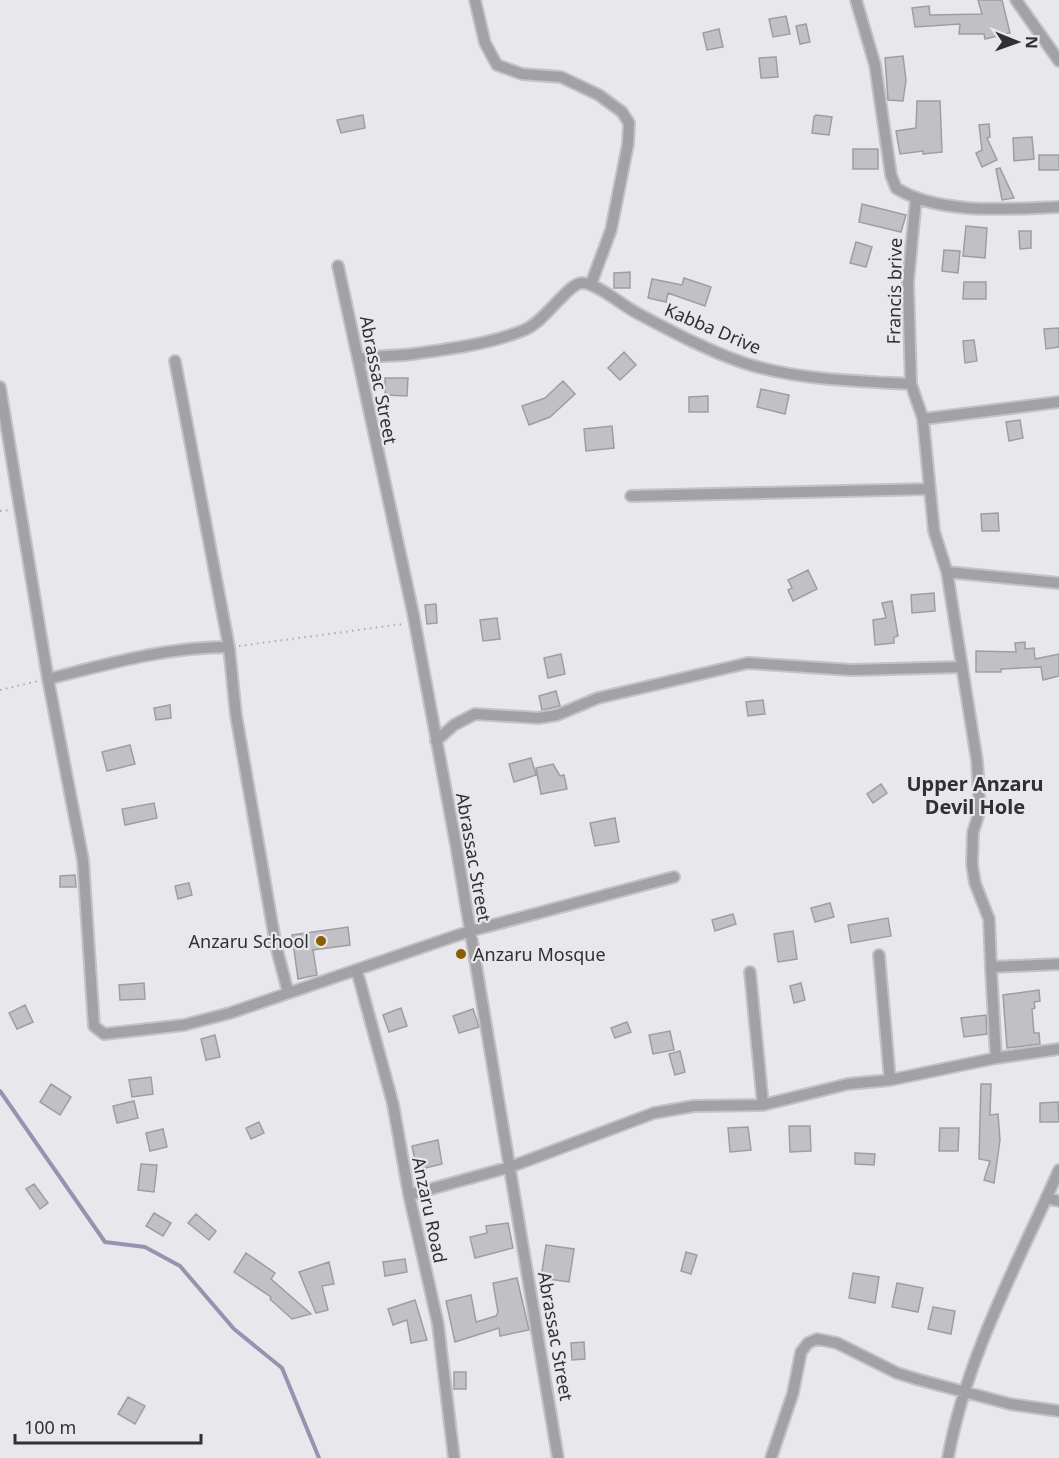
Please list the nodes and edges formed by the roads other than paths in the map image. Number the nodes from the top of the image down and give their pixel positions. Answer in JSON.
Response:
{"nodes":[{"id":1,"x":476,"y":0,"type":"edge"},
{"id":2,"x":856,"y":0,"type":"edge"},
{"id":3,"x":1016,"y":0,"type":"edge"},
{"id":4,"x":1059,"y":61,"type":"edge"},
{"id":5,"x":916,"y":198,"type":"junction"},
{"id":6,"x":1059,"y":207,"type":"edge"},
{"id":7,"x":338,"y":266,"type":"dead end"},
{"id":8,"x":591,"y":284,"type":"junction"},
{"id":9,"x":359,"y":359,"type":"junction"},
{"id":10,"x":175,"y":361,"type":"dead end"},
{"id":11,"x":911,"y":384,"type":"junction"},
{"id":12,"x":0,"y":387,"type":"edge"},
{"id":13,"x":1059,"y":402,"type":"edge"},
{"id":14,"x":922,"y":419,"type":"junction"},
{"id":15,"x":929,"y":489,"type":"junction"},
{"id":16,"x":631,"y":496,"type":"dead end"},
{"id":17,"x":947,"y":572,"type":"junction"},
{"id":18,"x":1059,"y":583,"type":"edge"},
{"id":19,"x":229,"y":647,"type":"junction"},
{"id":20,"x":962,"y":667,"type":"junction"},
{"id":21,"x":48,"y":679,"type":"junction"},
{"id":22,"x":436,"y":741,"type":"junction"},
{"id":23,"x":674,"y":877,"type":"dead end"},
{"id":24,"x":470,"y":931,"type":"junction"},
{"id":25,"x":879,"y":955,"type":"dead end"},
{"id":26,"x":1059,"y":964,"type":"edge"},
{"id":27,"x":991,"y":967,"type":"junction"},
{"id":28,"x":357,"y":971,"type":"junction"},
{"id":29,"x":750,"y":972,"type":"dead end"},
{"id":30,"x":288,"y":993,"type":"junction"},
{"id":31,"x":1059,"y":1049,"type":"edge"},
{"id":32,"x":996,"y":1058,"type":"junction"},
{"id":33,"x":890,"y":1080,"type":"junction"},
{"id":34,"x":763,"y":1105,"type":"junction"},
{"id":35,"x":510,"y":1167,"type":"junction"},
{"id":36,"x":1059,"y":1170,"type":"edge"},
{"id":37,"x":409,"y":1195,"type":"junction"},
{"id":38,"x":1047,"y":1197,"type":"junction"},
{"id":39,"x":1059,"y":1201,"type":"edge"},
{"id":40,"x":966,"y":1393,"type":"junction"},
{"id":41,"x":1059,"y":1411,"type":"edge"},
{"id":42,"x":454,"y":1458,"type":"edge"},
{"id":43,"x":558,"y":1458,"type":"edge"},
{"id":44,"x":771,"y":1458,"type":"edge"},
{"id":45,"x":948,"y":1458,"type":"edge"}],
"edges":[{"from":1,"to":8,"type":"street"},
{"from":2,"to":5,"type":"street"},
{"from":3,"to":4,"type":"street"},
{"from":5,"to":6,"type":"street"},
{"from":5,"to":11,"type":"street","name":"Francis brive"},
{"from":7,"to":9,"type":"street","name":"Abrassac Street"},
{"from":8,"to":9,"type":"street"},
{"from":8,"to":11,"type":"street","name":"Kabba Drive"},
{"from":9,"to":22,"type":"street","name":"Abrassac Street"},
{"from":10,"to":19,"type":"street"},
{"from":11,"to":14,"type":"street"},
{"from":12,"to":21,"type":"street"},
{"from":13,"to":14,"type":"street"},
{"from":14,"to":15,"type":"street"},
{"from":15,"to":16,"type":"street"},
{"from":15,"to":17,"type":"street"},
{"from":17,"to":18,"type":"street"},
{"from":17,"to":20,"type":"street"},
{"from":19,"to":21,"type":"street"},
{"from":19,"to":30,"type":"street"},
{"from":20,"to":22,"type":"street"},
{"from":20,"to":27,"type":"street"},
{"from":21,"to":30,"type":"street"},
{"from":22,"to":24,"type":"street","name":"Abrassac Street"},
{"from":23,"to":24,"type":"street"},
{"from":24,"to":28,"type":"street"},
{"from":24,"to":35,"type":"street","name":"Abrassac Street"},
{"from":25,"to":33,"type":"street"},
{"from":26,"to":27,"type":"street"},
{"from":27,"to":32,"type":"street"},
{"from":28,"to":30,"type":"street"},
{"from":28,"to":37,"type":"street","name":"Anzaru Road"},
{"from":29,"to":34,"type":"street"},
{"from":31,"to":32,"type":"street"},
{"from":32,"to":33,"type":"street"},
{"from":33,"to":34,"type":"street"},
{"from":34,"to":35,"type":"street"},
{"from":35,"to":37,"type":"street"},
{"from":35,"to":43,"type":"street","name":"Abrassac Street"},
{"from":36,"to":38,"type":"street"},
{"from":37,"to":42,"type":"street","name":"Anzaru Road"},
{"from":38,"to":39,"type":"street"},
{"from":38,"to":40,"type":"street"},
{"from":40,"to":41,"type":"street"},
{"from":40,"to":44,"type":"street"},
{"from":40,"to":45,"type":"street"}]}
